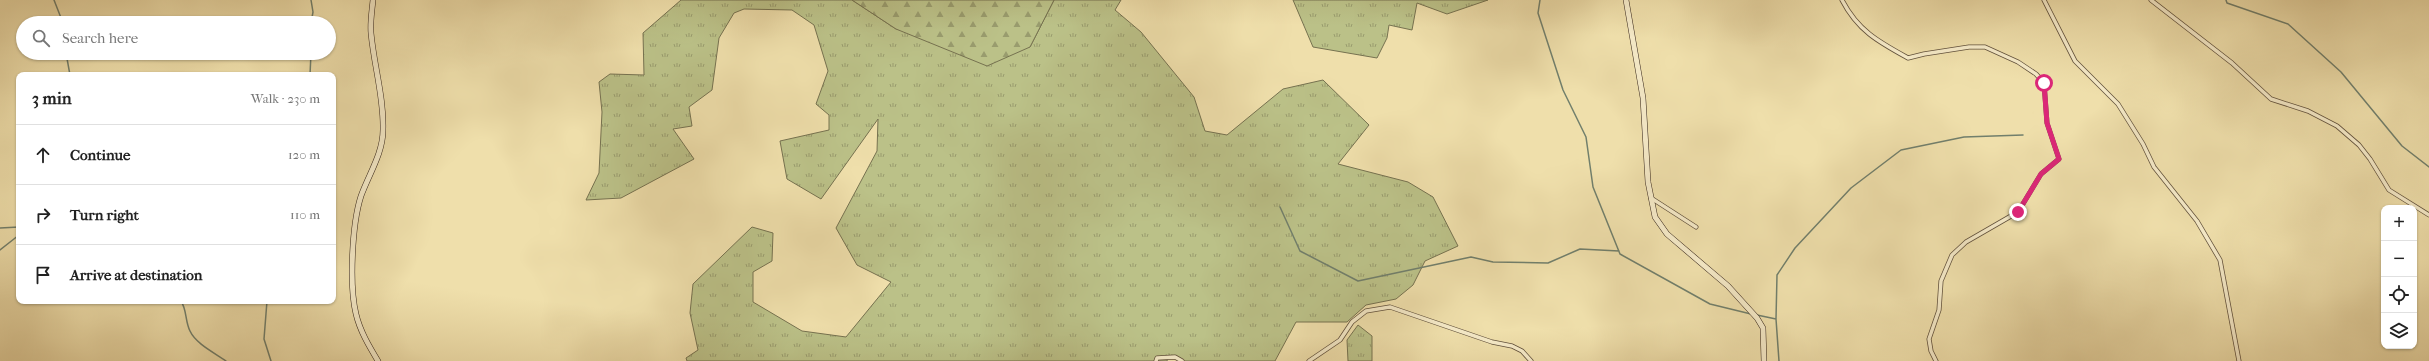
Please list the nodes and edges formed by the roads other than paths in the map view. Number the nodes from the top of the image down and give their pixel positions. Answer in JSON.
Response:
{"nodes":[{"id":1,"x":373,"y":0,"type":"edge"},
{"id":2,"x":1626,"y":0,"type":"edge"},
{"id":3,"x":1842,"y":0,"type":"edge"},
{"id":4,"x":2044,"y":0,"type":"edge"},
{"id":5,"x":2151,"y":0,"type":"edge"},
{"id":6,"x":1651,"y":198,"type":"junction"},
{"id":7,"x":2429,"y":215,"type":"edge"},
{"id":8,"x":1696,"y":227,"type":"dead end"},
{"id":9,"x":378,"y":361,"type":"edge"},
{"id":10,"x":1156,"y":361,"type":"edge"},
{"id":11,"x":1182,"y":361,"type":"edge"},
{"id":12,"x":1309,"y":361,"type":"edge"},
{"id":13,"x":1532,"y":361,"type":"edge"},
{"id":14,"x":1764,"y":361,"type":"edge"},
{"id":15,"x":1936,"y":361,"type":"edge"},
{"id":16,"x":2239,"y":361,"type":"edge"}],
"edges":[{"from":1,"to":9,"type":"street"},
{"from":2,"to":6,"type":"street"},
{"from":3,"to":15,"type":"street"},
{"from":4,"to":16,"type":"street"},
{"from":5,"to":7,"type":"street"},
{"from":6,"to":8,"type":"street"},
{"from":6,"to":14,"type":"street"},
{"from":10,"to":11,"type":"street"},
{"from":12,"to":13,"type":"street"}]}
